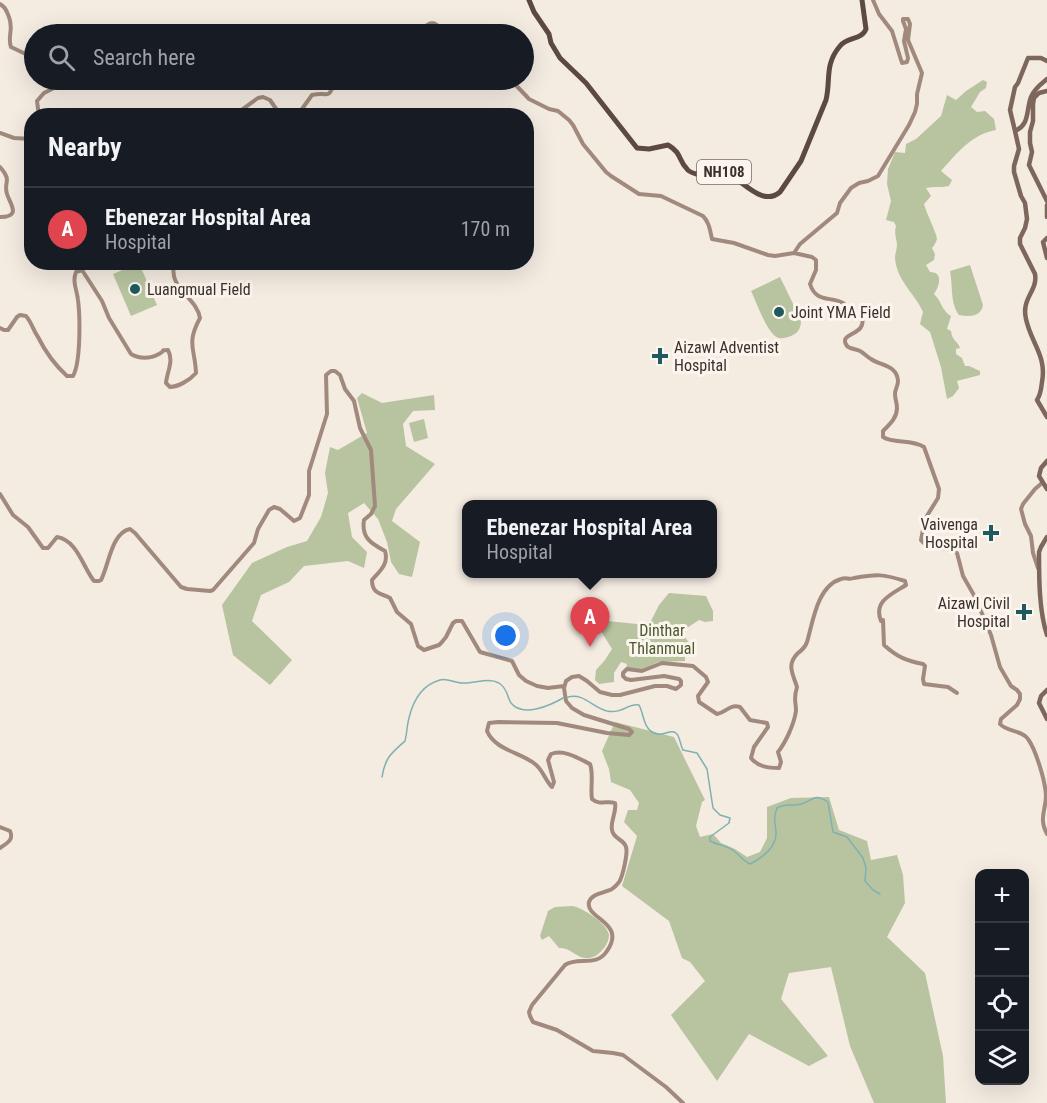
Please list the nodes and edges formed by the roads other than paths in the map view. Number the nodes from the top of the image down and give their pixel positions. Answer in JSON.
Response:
{"nodes":[{"id":1,"x":529,"y":0,"type":"edge"},
{"id":2,"x":862,"y":0,"type":"edge"},
{"id":3,"x":873,"y":0,"type":"edge"},
{"id":4,"x":0,"y":4,"type":"edge"},
{"id":5,"x":24,"y":53,"type":"edge"},
{"id":6,"x":1047,"y":61,"type":"edge"},
{"id":7,"x":1047,"y":79,"type":"edge"},
{"id":8,"x":50,"y":90,"type":"edge"},
{"id":9,"x":331,"y":90,"type":"edge"},
{"id":10,"x":520,"y":90,"type":"edge"},
{"id":11,"x":1047,"y":91,"type":"edge"},
{"id":12,"x":38,"y":108,"type":"edge"},
{"id":13,"x":245,"y":108,"type":"edge"},
{"id":14,"x":276,"y":108,"type":"edge"},
{"id":15,"x":303,"y":108,"type":"edge"},
{"id":16,"x":1015,"y":131,"type":"junction"},
{"id":17,"x":0,"y":133,"type":"edge"},
{"id":18,"x":24,"y":139,"type":"edge"},
{"id":19,"x":0,"y":167,"type":"edge"},
{"id":20,"x":1047,"y":203,"type":"edge"},
{"id":21,"x":0,"y":217,"type":"edge"},
{"id":22,"x":1047,"y":217,"type":"edge"},
{"id":23,"x":1047,"y":238,"type":"edge"},
{"id":24,"x":794,"y":253,"type":"junction"},
{"id":25,"x":1047,"y":258,"type":"edge"},
{"id":26,"x":82,"y":270,"type":"edge"},
{"id":27,"x":82,"y":270,"type":"edge"},
{"id":28,"x":174,"y":270,"type":"edge"},
{"id":29,"x":0,"y":328,"type":"edge"},
{"id":30,"x":1047,"y":417,"type":"edge"},
{"id":31,"x":1047,"y":461,"type":"edge"},
{"id":32,"x":1045,"y":485,"type":"edge"},
{"id":33,"x":0,"y":494,"type":"edge"},
{"id":34,"x":1047,"y":537,"type":"edge"},
{"id":35,"x":1039,"y":572,"type":"junction"},
{"id":36,"x":1047,"y":635,"type":"edge"},
{"id":37,"x":564,"y":687,"type":"junction"},
{"id":38,"x":1047,"y":690,"type":"edge"},
{"id":39,"x":957,"y":693,"type":"dead end"},
{"id":40,"x":1047,"y":719,"type":"edge"},
{"id":41,"x":0,"y":827,"type":"edge"},
{"id":42,"x":1047,"y":834,"type":"edge"},
{"id":43,"x":0,"y":848,"type":"edge"},
{"id":44,"x":683,"y":1103,"type":"edge"}],
"edges":[{"from":1,"to":2,"type":"highway","number":"NH108"},
{"from":3,"to":24,"type":"street"},
{"from":4,"to":5,"type":"street"},
{"from":6,"to":16,"type":"main road"},
{"from":7,"to":16,"type":"main road"},
{"from":8,"to":12,"type":"street"},
{"from":9,"to":15,"type":"street"},
{"from":10,"to":24,"type":"street"},
{"from":11,"to":20,"type":"main road"},
{"from":13,"to":14,"type":"street"},
{"from":16,"to":30,"type":"main road"},
{"from":17,"to":18,"type":"street"},
{"from":19,"to":21,"type":"street"},
{"from":20,"to":22,"type":"main road"},
{"from":23,"to":25,"type":"main road"},
{"from":24,"to":42,"type":"street"},
{"from":26,"to":29,"type":"street"},
{"from":27,"to":28,"type":"street"},
{"from":31,"to":32,"type":"main road"},
{"from":32,"to":35,"type":"street"},
{"from":33,"to":37,"type":"street"},
{"from":34,"to":35,"type":"main road"},
{"from":35,"to":36,"type":"main road"},
{"from":37,"to":39,"type":"street"},
{"from":37,"to":44,"type":"street"},
{"from":38,"to":40,"type":"main road"},
{"from":41,"to":43,"type":"street"}]}
